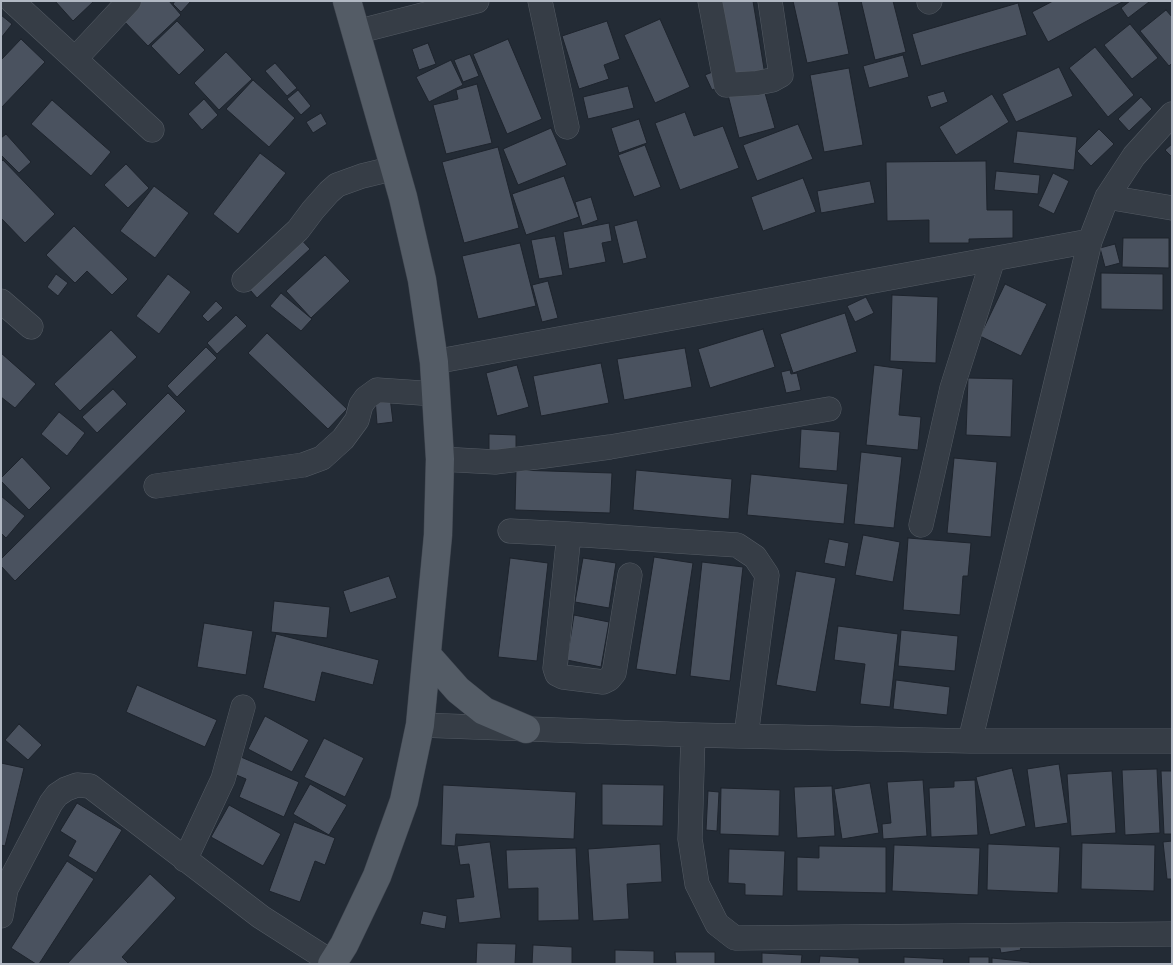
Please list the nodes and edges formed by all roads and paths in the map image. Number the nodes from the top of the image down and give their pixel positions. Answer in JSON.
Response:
{"nodes":[{"id":1,"x":12,"y":1,"type":"edge"},
{"id":2,"x":129,"y":1,"type":"edge"},
{"id":3,"x":347,"y":1,"type":"edge"},
{"id":4,"x":477,"y":1,"type":"edge"},
{"id":5,"x":540,"y":1,"type":"edge"},
{"id":6,"x":710,"y":1,"type":"edge"},
{"id":7,"x":770,"y":1,"type":"edge"},
{"id":8,"x":444,"y":5,"type":"edge"},
{"id":9,"x":356,"y":32,"type":"junction"},
{"id":10,"x":75,"y":59,"type":"junction"},
{"id":11,"x":1172,"y":114,"type":"edge"},
{"id":12,"x":567,"y":128,"type":"dead end"},
{"id":13,"x":152,"y":130,"type":"dead end"},
{"id":14,"x":395,"y":168,"type":"junction"},
{"id":15,"x":1107,"y":198,"type":"junction"},
{"id":16,"x":1172,"y":208,"type":"edge"},
{"id":17,"x":1090,"y":241,"type":"junction"},
{"id":18,"x":992,"y":259,"type":"junction"},
{"id":19,"x":244,"y":280,"type":"dead end"},
{"id":20,"x":1,"y":301,"type":"edge"},
{"id":21,"x":31,"y":327,"type":"dead end"},
{"id":22,"x":434,"y":362,"type":"junction"},
{"id":23,"x":436,"y":394,"type":"junction"},
{"id":24,"x":829,"y":409,"type":"dead end"},
{"id":25,"x":440,"y":459,"type":"junction"},
{"id":26,"x":156,"y":486,"type":"dead end"},
{"id":27,"x":921,"y":526,"type":"dead end"},
{"id":28,"x":510,"y":531,"type":"dead end"},
{"id":29,"x":569,"y":534,"type":"junction"},
{"id":30,"x":630,"y":575,"type":"dead end"},
{"id":31,"x":427,"y":655,"type":"junction"},
{"id":32,"x":243,"y":707,"type":"dead end"},
{"id":33,"x":420,"y":725,"type":"junction"},
{"id":34,"x":526,"y":729,"type":"junction"},
{"id":35,"x":693,"y":735,"type":"junction"},
{"id":36,"x":746,"y":736,"type":"junction"},
{"id":37,"x":970,"y":741,"type":"junction"},
{"id":38,"x":1172,"y":741,"type":"edge"},
{"id":39,"x":186,"y":860,"type":"junction"},
{"id":40,"x":4,"y":889,"type":"edge"},
{"id":41,"x":1,"y":916,"type":"edge"},
{"id":42,"x":1172,"y":934,"type":"edge"},
{"id":43,"x":333,"y":963,"type":"edge"}],
"edges":[{"from":1,"to":10,"type":"street"},
{"from":2,"to":10,"type":"street"},
{"from":3,"to":9,"type":"main road"},
{"from":4,"to":8,"type":"street"},
{"from":5,"to":12,"type":"street"},
{"from":6,"to":7,"type":"street"},
{"from":8,"to":9,"type":"street"},
{"from":9,"to":14,"type":"main road"},
{"from":10,"to":13,"type":"street"},
{"from":11,"to":15,"type":"street"},
{"from":14,"to":19,"type":"street"},
{"from":14,"to":22,"type":"main road"},
{"from":15,"to":16,"type":"street"},
{"from":15,"to":17,"type":"street"},
{"from":17,"to":18,"type":"street"},
{"from":17,"to":37,"type":"street"},
{"from":18,"to":22,"type":"street"},
{"from":18,"to":27,"type":"street"},
{"from":20,"to":21,"type":"street"},
{"from":22,"to":23,"type":"main road"},
{"from":23,"to":25,"type":"main road"},
{"from":23,"to":26,"type":"street"},
{"from":24,"to":25,"type":"street"},
{"from":25,"to":31,"type":"main road"},
{"from":28,"to":29,"type":"street"},
{"from":29,"to":30,"type":"street"},
{"from":29,"to":36,"type":"street"},
{"from":31,"to":33,"type":"main road"},
{"from":31,"to":34,"type":"main road"},
{"from":32,"to":39,"type":"street"},
{"from":33,"to":34,"type":"street"},
{"from":33,"to":43,"type":"main road"},
{"from":34,"to":35,"type":"street"},
{"from":35,"to":36,"type":"street"},
{"from":35,"to":42,"type":"street"},
{"from":36,"to":37,"type":"street"},
{"from":37,"to":38,"type":"street"},
{"from":39,"to":40,"type":"street"},
{"from":39,"to":43,"type":"street"},
{"from":40,"to":41,"type":"street"}]}
